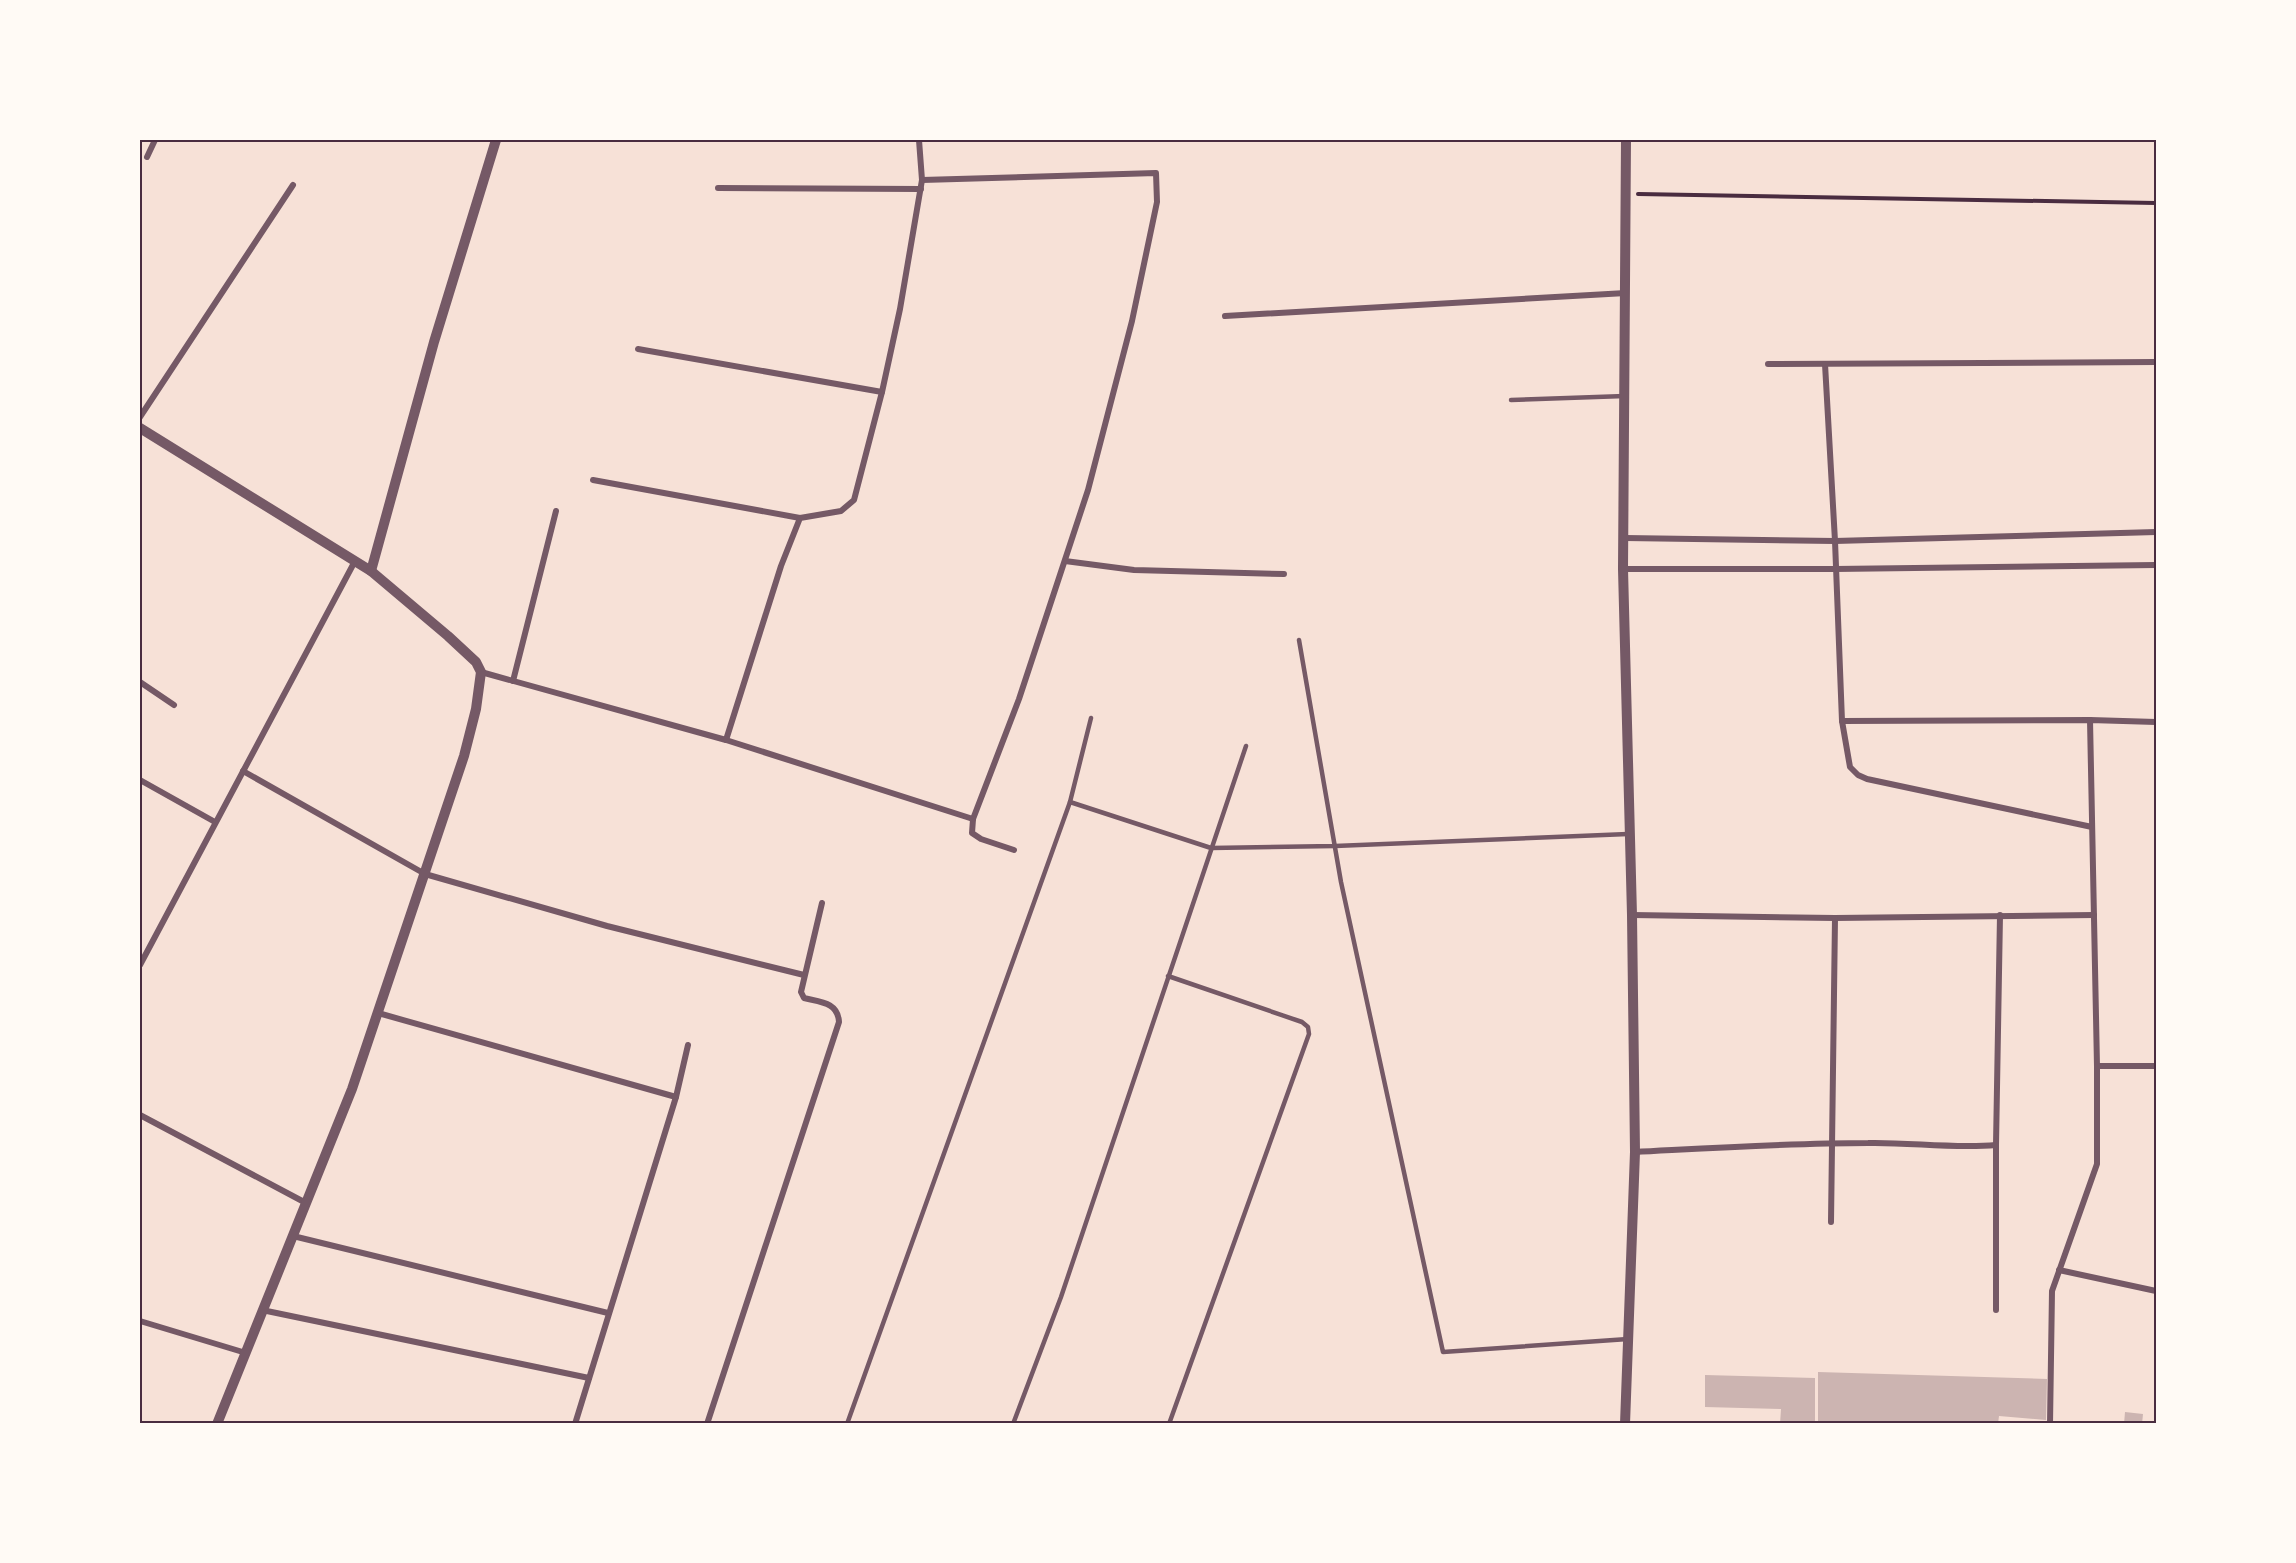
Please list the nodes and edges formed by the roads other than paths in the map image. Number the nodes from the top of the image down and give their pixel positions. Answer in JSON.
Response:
{"nodes":[{"id":1,"x":155,"y":140,"type":"edge"},
{"id":2,"x":496,"y":140,"type":"edge"},
{"id":3,"x":919,"y":140,"type":"edge"},
{"id":4,"x":1626,"y":140,"type":"edge"},
{"id":5,"x":147,"y":157,"type":"dead end"},
{"id":6,"x":922,"y":180,"type":"junction"},
{"id":7,"x":293,"y":185,"type":"dead end"},
{"id":8,"x":718,"y":188,"type":"dead end"},
{"id":9,"x":921,"y":189,"type":"junction"},
{"id":10,"x":1626,"y":293,"type":"junction"},
{"id":11,"x":1225,"y":316,"type":"dead end"},
{"id":12,"x":638,"y":349,"type":"dead end"},
{"id":13,"x":2157,"y":362,"type":"edge"},
{"id":14,"x":1768,"y":364,"type":"dead end"},
{"id":15,"x":1825,"y":364,"type":"junction"},
{"id":16,"x":882,"y":392,"type":"junction"},
{"id":17,"x":1625,"y":396,"type":"junction"},
{"id":18,"x":1511,"y":400,"type":"dead end"},
{"id":19,"x":140,"y":417,"type":"edge"},
{"id":20,"x":140,"y":428,"type":"edge"},
{"id":21,"x":593,"y":480,"type":"dead end"},
{"id":22,"x":556,"y":511,"type":"dead end"},
{"id":23,"x":800,"y":518,"type":"junction"},
{"id":24,"x":2157,"y":532,"type":"edge"},
{"id":25,"x":1624,"y":538,"type":"junction"},
{"id":26,"x":1835,"y":542,"type":"junction"},
{"id":27,"x":355,"y":561,"type":"junction"},
{"id":28,"x":1065,"y":561,"type":"junction"},
{"id":29,"x":2157,"y":565,"type":"edge"},
{"id":30,"x":1623,"y":568,"type":"junction"},
{"id":31,"x":1835,"y":569,"type":"junction"},
{"id":32,"x":371,"y":571,"type":"junction"},
{"id":33,"x":1284,"y":573,"type":"dead end"},
{"id":34,"x":1299,"y":640,"type":"dead end"},
{"id":35,"x":481,"y":672,"type":"junction"},
{"id":36,"x":513,"y":681,"type":"junction"},
{"id":37,"x":140,"y":682,"type":"edge"},
{"id":38,"x":174,"y":705,"type":"dead end"},
{"id":39,"x":1091,"y":718,"type":"dead end"},
{"id":40,"x":2090,"y":720,"type":"junction"},
{"id":41,"x":1842,"y":721,"type":"junction"},
{"id":42,"x":2157,"y":722,"type":"edge"},
{"id":43,"x":726,"y":740,"type":"junction"},
{"id":44,"x":1246,"y":746,"type":"dead end"},
{"id":45,"x":243,"y":771,"type":"junction"},
{"id":46,"x":140,"y":780,"type":"edge"},
{"id":47,"x":1070,"y":802,"type":"junction"},
{"id":48,"x":973,"y":819,"type":"junction"},
{"id":49,"x":215,"y":822,"type":"junction"},
{"id":50,"x":2092,"y":828,"type":"junction"},
{"id":51,"x":1628,"y":834,"type":"junction"},
{"id":52,"x":1335,"y":846,"type":"junction"},
{"id":53,"x":1211,"y":848,"type":"junction"},
{"id":54,"x":1014,"y":850,"type":"dead end"},
{"id":55,"x":425,"y":874,"type":"junction"},
{"id":56,"x":822,"y":903,"type":"dead end"},
{"id":57,"x":1632,"y":915,"type":"junction"},
{"id":58,"x":2000,"y":915,"type":"junction"},
{"id":59,"x":2094,"y":915,"type":"junction"},
{"id":60,"x":1835,"y":918,"type":"junction"},
{"id":61,"x":140,"y":965,"type":"edge"},
{"id":62,"x":804,"y":975,"type":"junction"},
{"id":63,"x":1168,"y":976,"type":"junction"},
{"id":64,"x":378,"y":1013,"type":"junction"},
{"id":65,"x":688,"y":1045,"type":"dead end"},
{"id":66,"x":2097,"y":1066,"type":"junction"},
{"id":67,"x":2157,"y":1066,"type":"edge"},
{"id":68,"x":675,"y":1097,"type":"junction"},
{"id":69,"x":140,"y":1115,"type":"edge"},
{"id":70,"x":1831,"y":1143,"type":"junction"},
{"id":71,"x":1996,"y":1145,"type":"junction"},
{"id":72,"x":1635,"y":1152,"type":"junction"},
{"id":73,"x":306,"y":1203,"type":"junction"},
{"id":74,"x":1831,"y":1222,"type":"dead end"},
{"id":75,"x":293,"y":1236,"type":"junction"},
{"id":76,"x":2059,"y":1270,"type":"junction"},
{"id":77,"x":2157,"y":1291,"type":"edge"},
{"id":78,"x":262,"y":1310,"type":"junction"},
{"id":79,"x":1996,"y":1310,"type":"dead end"},
{"id":80,"x":608,"y":1313,"type":"junction"},
{"id":81,"x":140,"y":1321,"type":"edge"},
{"id":82,"x":1628,"y":1339,"type":"junction"},
{"id":83,"x":246,"y":1353,"type":"junction"},
{"id":84,"x":589,"y":1378,"type":"junction"},
{"id":85,"x":217,"y":1424,"type":"edge"},
{"id":86,"x":575,"y":1424,"type":"edge"},
{"id":87,"x":707,"y":1424,"type":"edge"},
{"id":88,"x":847,"y":1424,"type":"edge"},
{"id":89,"x":1013,"y":1424,"type":"edge"},
{"id":90,"x":1169,"y":1424,"type":"edge"},
{"id":91,"x":1625,"y":1424,"type":"edge"},
{"id":92,"x":2050,"y":1424,"type":"edge"}],
"edges":[{"from":1,"to":5,"type":"street"},
{"from":2,"to":32,"type":"street"},
{"from":3,"to":6,"type":"street"},
{"from":4,"to":10,"type":"street"},
{"from":6,"to":9,"type":"street"},
{"from":6,"to":28,"type":"street"},
{"from":7,"to":19,"type":"street"},
{"from":8,"to":9,"type":"street"},
{"from":9,"to":16,"type":"street"},
{"from":10,"to":11,"type":"street"},
{"from":10,"to":17,"type":"street"},
{"from":12,"to":16,"type":"street"},
{"from":13,"to":15,"type":"street"},
{"from":14,"to":15,"type":"street"},
{"from":15,"to":26,"type":"street"},
{"from":16,"to":23,"type":"street"},
{"from":17,"to":18,"type":"lane"},
{"from":17,"to":25,"type":"street"},
{"from":20,"to":27,"type":"street"},
{"from":21,"to":23,"type":"street"},
{"from":22,"to":36,"type":"street"},
{"from":23,"to":43,"type":"street"},
{"from":24,"to":26,"type":"street"},
{"from":25,"to":26,"type":"street"},
{"from":25,"to":30,"type":"street"},
{"from":26,"to":31,"type":"street"},
{"from":27,"to":32,"type":"street"},
{"from":27,"to":45,"type":"street"},
{"from":28,"to":33,"type":"street"},
{"from":28,"to":48,"type":"street"},
{"from":29,"to":31,"type":"street"},
{"from":30,"to":31,"type":"street"},
{"from":30,"to":51,"type":"street"},
{"from":31,"to":41,"type":"street"},
{"from":32,"to":35,"type":"street"},
{"from":34,"to":52,"type":"lane"},
{"from":35,"to":36,"type":"street"},
{"from":35,"to":55,"type":"street"},
{"from":36,"to":43,"type":"street"},
{"from":37,"to":38,"type":"street"},
{"from":39,"to":47,"type":"lane"},
{"from":40,"to":41,"type":"street"},
{"from":40,"to":42,"type":"street"},
{"from":40,"to":50,"type":"street"},
{"from":41,"to":50,"type":"street"},
{"from":43,"to":48,"type":"street"},
{"from":44,"to":53,"type":"lane"},
{"from":45,"to":49,"type":"street"},
{"from":45,"to":55,"type":"street"},
{"from":46,"to":49,"type":"street"},
{"from":47,"to":53,"type":"lane"},
{"from":47,"to":88,"type":"lane"},
{"from":48,"to":54,"type":"street"},
{"from":49,"to":61,"type":"street"},
{"from":50,"to":59,"type":"street"},
{"from":51,"to":52,"type":"lane"},
{"from":51,"to":57,"type":"street"},
{"from":52,"to":53,"type":"lane"},
{"from":52,"to":82,"type":"lane"},
{"from":53,"to":63,"type":"lane"},
{"from":55,"to":62,"type":"street"},
{"from":55,"to":64,"type":"street"},
{"from":56,"to":62,"type":"street"},
{"from":57,"to":60,"type":"street"},
{"from":57,"to":72,"type":"street"},
{"from":58,"to":59,"type":"street"},
{"from":58,"to":60,"type":"street"},
{"from":58,"to":71,"type":"street"},
{"from":59,"to":66,"type":"street"},
{"from":60,"to":70,"type":"street"},
{"from":62,"to":87,"type":"street"},
{"from":63,"to":89,"type":"lane"},
{"from":63,"to":90,"type":"lane"},
{"from":64,"to":68,"type":"street"},
{"from":64,"to":73,"type":"street"},
{"from":65,"to":68,"type":"street"},
{"from":66,"to":67,"type":"street"},
{"from":66,"to":76,"type":"street"},
{"from":68,"to":80,"type":"street"},
{"from":69,"to":73,"type":"street"},
{"from":70,"to":71,"type":"street"},
{"from":70,"to":72,"type":"street"},
{"from":70,"to":74,"type":"street"},
{"from":71,"to":79,"type":"street"},
{"from":72,"to":82,"type":"street"},
{"from":73,"to":75,"type":"street"},
{"from":75,"to":78,"type":"street"},
{"from":75,"to":80,"type":"street"},
{"from":76,"to":77,"type":"street"},
{"from":76,"to":92,"type":"street"},
{"from":78,"to":83,"type":"street"},
{"from":78,"to":84,"type":"street"},
{"from":80,"to":84,"type":"street"},
{"from":81,"to":83,"type":"street"},
{"from":82,"to":91,"type":"street"},
{"from":83,"to":85,"type":"street"},
{"from":84,"to":86,"type":"street"}]}
